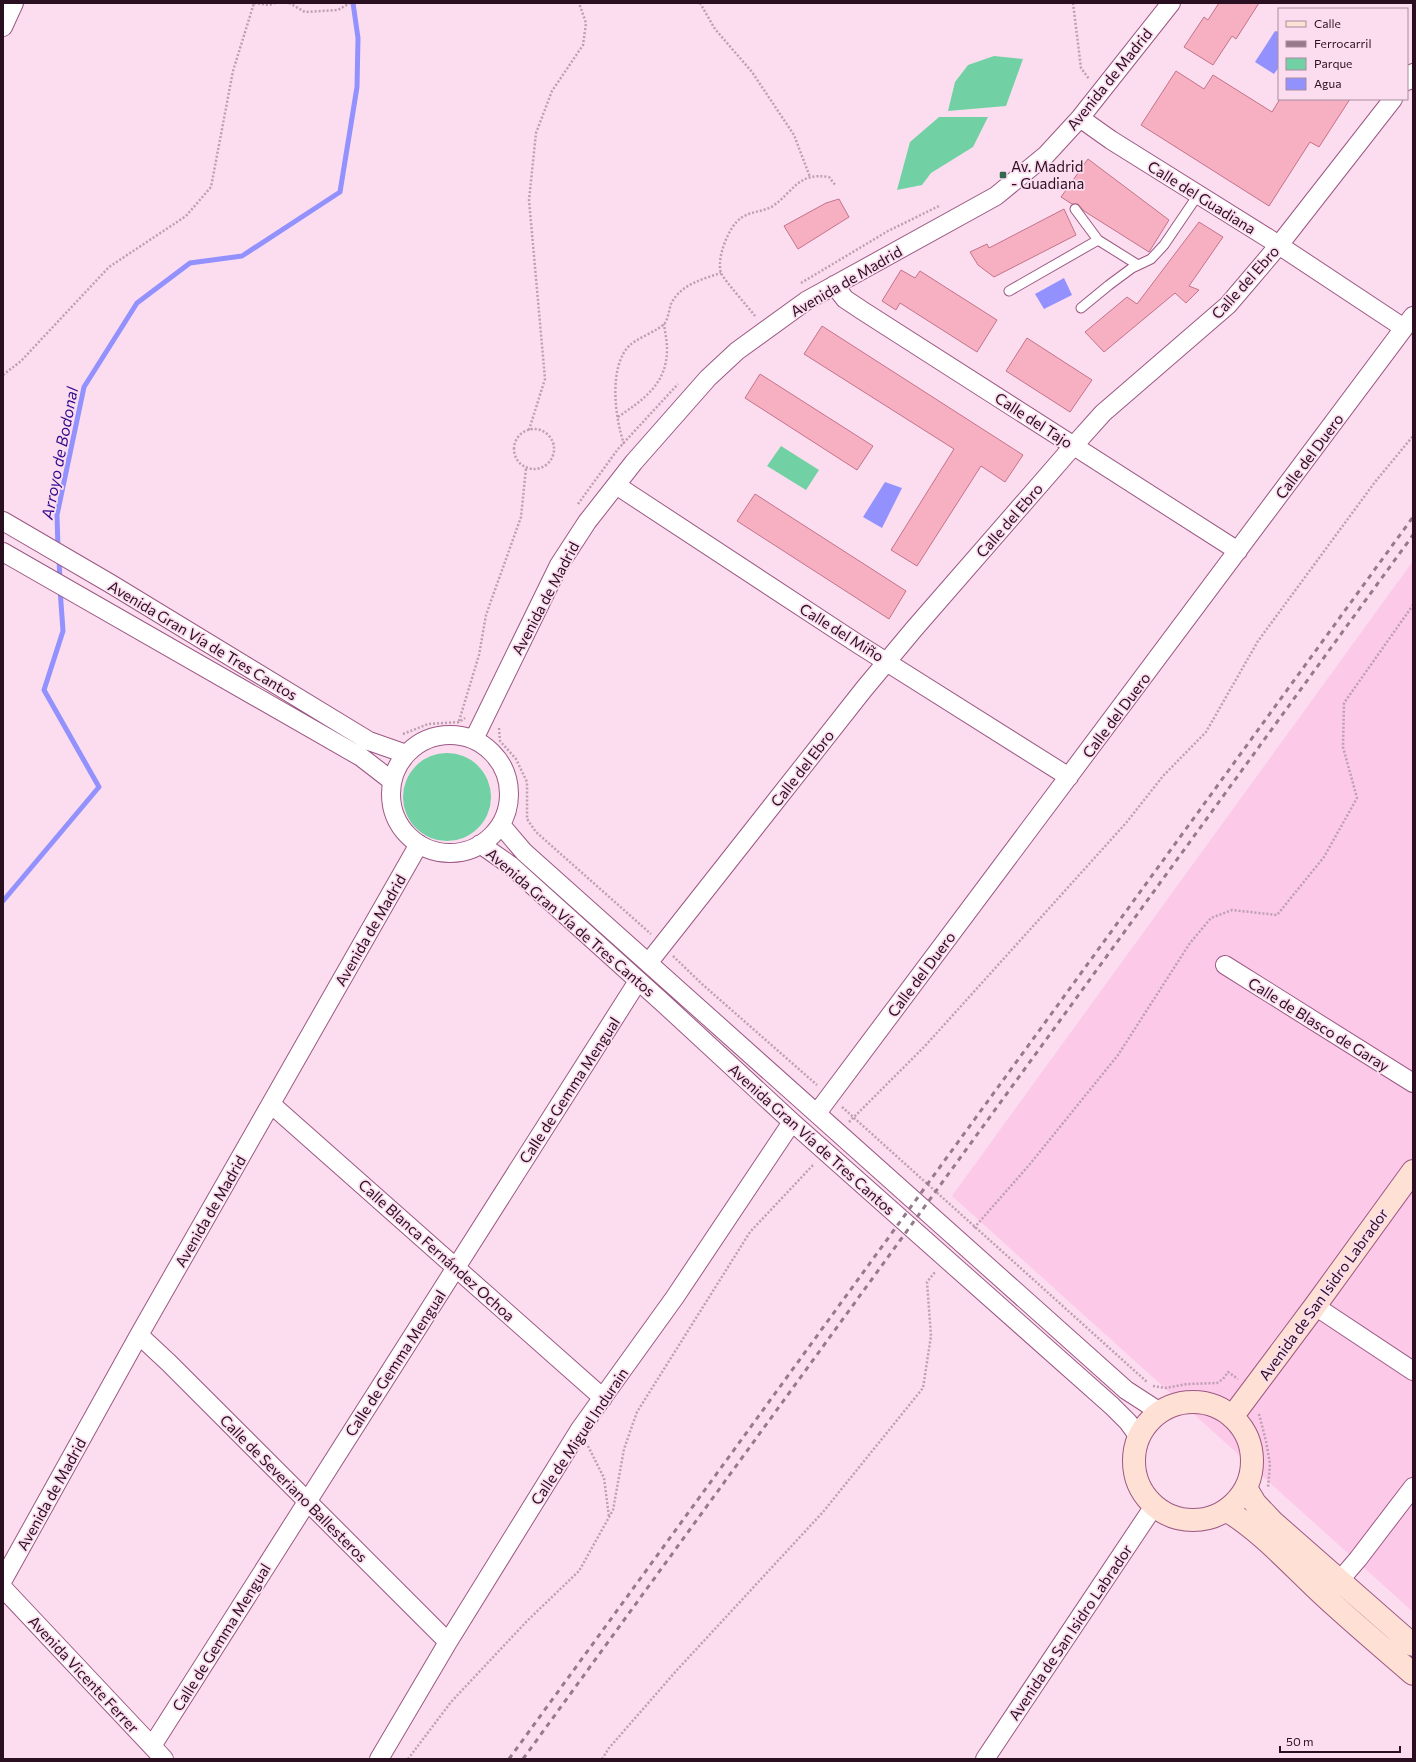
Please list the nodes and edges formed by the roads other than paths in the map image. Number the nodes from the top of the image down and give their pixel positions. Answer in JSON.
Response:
{"nodes":[{"id":1,"x":14,"y":3,"type":"edge"},
{"id":2,"x":1171,"y":3,"type":"edge"},
{"id":3,"x":3,"y":27,"type":"edge"},
{"id":4,"x":1392,"y":100,"type":"edge"},
{"id":5,"x":1080,"y":118,"type":"junction"},
{"id":6,"x":1198,"y":195,"type":"junction"},
{"id":7,"x":1075,"y":209,"type":"dead end"},
{"id":8,"x":1098,"y":240,"type":"junction"},
{"id":9,"x":1279,"y":245,"type":"junction"},
{"id":10,"x":1138,"y":265,"type":"junction"},
{"id":11,"x":834,"y":286,"type":"junction"},
{"id":12,"x":1009,"y":291,"type":"dead end"},
{"id":13,"x":1081,"y":308,"type":"dead end"},
{"id":14,"x":1409,"y":322,"type":"edge"},
{"id":15,"x":1074,"y":445,"type":"junction"},
{"id":16,"x":616,"y":484,"type":"junction"},
{"id":17,"x":3,"y":521,"type":"edge"},
{"id":18,"x":1238,"y":551,"type":"junction"},
{"id":19,"x":3,"y":552,"type":"edge"},
{"id":20,"x":887,"y":661,"type":"junction"},
{"id":21,"x":474,"y":739,"type":"junction"},
{"id":22,"x":406,"y":754,"type":"junction"},
{"id":23,"x":1069,"y":777,"type":"junction"},
{"id":24,"x":392,"y":781,"type":"junction"},
{"id":25,"x":501,"y":825,"type":"junction"},
{"id":26,"x":419,"y":844,"type":"junction"},
{"id":27,"x":480,"y":844,"type":"junction"},
{"id":28,"x":649,"y":962,"type":"junction"},
{"id":29,"x":1225,"y":965,"type":"dead end"},
{"id":30,"x":638,"y":981,"type":"junction"},
{"id":31,"x":1413,"y":1083,"type":"edge"},
{"id":32,"x":271,"y":1104,"type":"junction"},
{"id":33,"x":817,"y":1113,"type":"junction"},
{"id":34,"x":792,"y":1122,"type":"junction"},
{"id":35,"x":1413,"y":1171,"type":"edge"},
{"id":36,"x":457,"y":1267,"type":"junction"},
{"id":37,"x":1315,"y":1306,"type":"junction"},
{"id":38,"x":139,"y":1335,"type":"junction"},
{"id":39,"x":1413,"y":1371,"type":"edge"},
{"id":40,"x":603,"y":1398,"type":"junction"},
{"id":41,"x":1160,"y":1412,"type":"junction"},
{"id":42,"x":1232,"y":1417,"type":"junction"},
{"id":43,"x":1139,"y":1437,"type":"junction"},
{"id":44,"x":1413,"y":1487,"type":"edge"},
{"id":45,"x":1246,"y":1488,"type":"junction"},
{"id":46,"x":307,"y":1501,"type":"junction"},
{"id":47,"x":1154,"y":1506,"type":"junction"},
{"id":48,"x":1226,"y":1510,"type":"junction"},
{"id":49,"x":3,"y":1580,"type":"edge"},
{"id":50,"x":1340,"y":1580,"type":"junction"},
{"id":51,"x":3,"y":1588,"type":"edge"},
{"id":52,"x":448,"y":1642,"type":"junction"},
{"id":53,"x":1413,"y":1645,"type":"edge"},
{"id":54,"x":1413,"y":1674,"type":"edge"},
{"id":55,"x":152,"y":1746,"type":"junction"},
{"id":56,"x":164,"y":1759,"type":"edge"},
{"id":57,"x":379,"y":1759,"type":"edge"},
{"id":58,"x":985,"y":1759,"type":"edge"}],
"edges":[{"from":1,"to":3,"type":"street"},
{"from":2,"to":5,"type":"street","name":"Avenida de Madrid"},
{"from":4,"to":9,"type":"street","name":"Calle del Ebro"},
{"from":5,"to":6,"type":"street","name":"Calle del Guadiana"},
{"from":5,"to":11,"type":"street","name":"Avenida de Madrid"},
{"from":6,"to":9,"type":"street","name":"Calle del Guadiana"},
{"from":6,"to":10,"type":"lane"},
{"from":7,"to":8,"type":"lane"},
{"from":8,"to":10,"type":"lane"},
{"from":8,"to":12,"type":"lane"},
{"from":9,"to":14,"type":"street","name":"Calle del Guadiana"},
{"from":9,"to":15,"type":"street","name":"Calle del Ebro"},
{"from":10,"to":13,"type":"lane"},
{"from":11,"to":15,"type":"street","name":"Calle del Tajo"},
{"from":11,"to":16,"type":"street","name":"Avenida de Madrid"},
{"from":14,"to":18,"type":"street","name":"Calle del Duero"},
{"from":15,"to":18,"type":"street","name":"Calle del Tajo"},
{"from":15,"to":20,"type":"street","name":"Calle del Ebro"},
{"from":16,"to":20,"type":"street","name":"Calle del Miño"},
{"from":16,"to":21,"type":"street","name":"Avenida de Madrid"},
{"from":17,"to":22,"type":"street","name":"Avenida Gran Vía de Tres Cantos"},
{"from":18,"to":23,"type":"street","name":"Calle del Duero"},
{"from":19,"to":24,"type":"street","name":"Avenida Gran Vía de Tres Cantos"},
{"from":20,"to":23,"type":"street","name":"Calle del Miño"},
{"from":20,"to":28,"type":"street","name":"Calle del Ebro"},
{"from":21,"to":22,"type":"street"},
{"from":21,"to":25,"type":"street"},
{"from":22,"to":24,"type":"street"},
{"from":23,"to":33,"type":"street","name":"Calle del Duero"},
{"from":24,"to":26,"type":"street"},
{"from":25,"to":27,"type":"street"},
{"from":25,"to":28,"type":"street","name":"Avenida Gran Vía de Tres Cantos"},
{"from":26,"to":27,"type":"street"},
{"from":26,"to":32,"type":"street","name":"Avenida de Madrid"},
{"from":27,"to":30,"type":"street","name":"Avenida Gran Vía de Tres Cantos"},
{"from":28,"to":33,"type":"street","name":"Avenida Gran Vía de Tres Cantos"},
{"from":29,"to":31,"type":"street","name":"Calle de Blasco de Garay"},
{"from":30,"to":34,"type":"street","name":"Avenida Gran Vía de Tres Cantos"},
{"from":30,"to":36,"type":"street","name":"Calle de Gemma Mengual"},
{"from":32,"to":36,"type":"street","name":"Calle Blanca Fernández Ochoa"},
{"from":32,"to":38,"type":"street","name":"Avenida de Madrid"},
{"from":33,"to":41,"type":"street","name":"Avenida Gran Vía de Tres Cantos"},
{"from":34,"to":40,"type":"street","name":"Calle de Miguel Indurain"},
{"from":34,"to":43,"type":"street","name":"Avenida Gran Vía de Tres Cantos"},
{"from":35,"to":37,"type":"street","name":"Avenida de San Isidro Labrador"},
{"from":36,"to":40,"type":"street","name":"Calle Blanca Fernández Ochoa"},
{"from":36,"to":46,"type":"street","name":"Calle de Gemma Mengual"},
{"from":37,"to":39,"type":"street"},
{"from":37,"to":42,"type":"street","name":"Avenida de San Isidro Labrador"},
{"from":38,"to":46,"type":"street","name":"Calle de Severiano Ballesteros"},
{"from":38,"to":49,"type":"street","name":"Avenida de Madrid"},
{"from":40,"to":52,"type":"street","name":"Calle de Miguel Indurain"},
{"from":41,"to":42,"type":"street"},
{"from":41,"to":43,"type":"street"},
{"from":42,"to":45,"type":"street"},
{"from":43,"to":47,"type":"street"},
{"from":44,"to":50,"type":"street"},
{"from":45,"to":48,"type":"street"},
{"from":45,"to":50,"type":"street"},
{"from":46,"to":52,"type":"street","name":"Calle de Severiano Ballesteros"},
{"from":46,"to":55,"type":"street","name":"Calle de Gemma Mengual"},
{"from":47,"to":48,"type":"street"},
{"from":47,"to":58,"type":"street","name":"Avenida de San Isidro Labrador"},
{"from":48,"to":54,"type":"street"},
{"from":50,"to":53,"type":"street"},
{"from":51,"to":55,"type":"street","name":"Avenida Vicente Ferrer"},
{"from":52,"to":57,"type":"street","name":"Calle de Miguel Indurain"},
{"from":55,"to":56,"type":"street","name":"Avenida Vicente Ferrer"}]}
